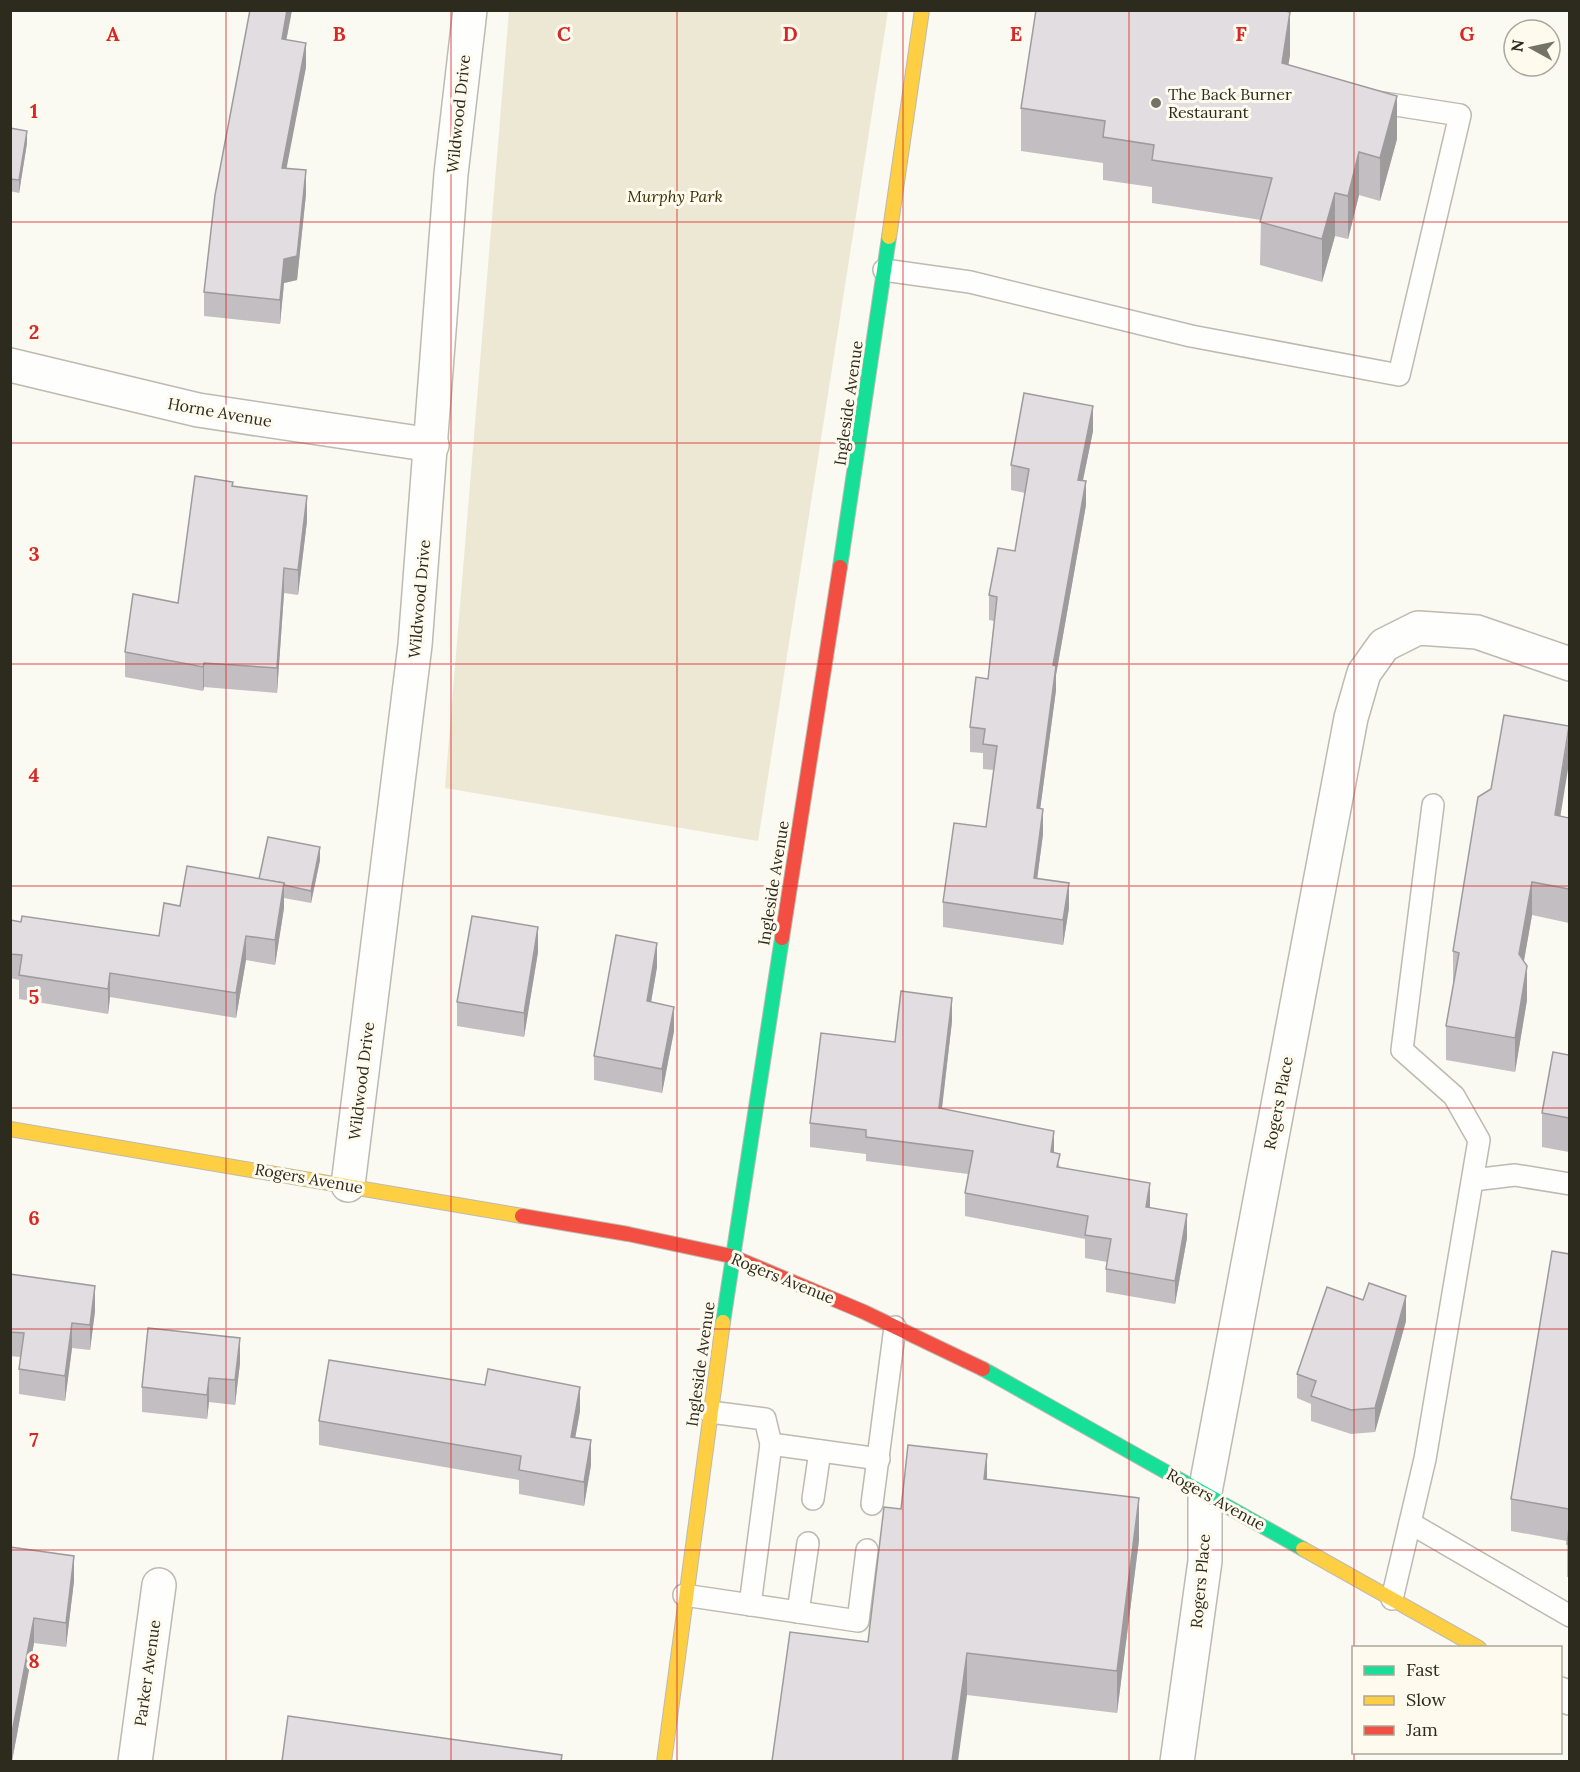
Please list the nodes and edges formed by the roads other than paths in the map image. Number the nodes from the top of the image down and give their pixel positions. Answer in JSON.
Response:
{"nodes":[{"id":1,"x":470,"y":10,"type":"edge"},
{"id":2,"x":922,"y":10,"type":"edge"},
{"id":3,"x":1354,"y":99,"type":"edge"},
{"id":4,"x":884,"y":270,"type":"junction"},
{"id":5,"x":10,"y":365,"type":"edge"},
{"id":6,"x":432,"y":446,"type":"junction"},
{"id":7,"x":1569,"y":664,"type":"edge"},
{"id":8,"x":1433,"y":805,"type":"dead end"},
{"id":9,"x":10,"y":1129,"type":"edge"},
{"id":10,"x":1473,"y":1180,"type":"junction"},
{"id":11,"x":348,"y":1185,"type":"junction"},
{"id":12,"x":1569,"y":1185,"type":"edge"},
{"id":13,"x":731,"y":1256,"type":"junction"},
{"id":14,"x":895,"y":1327,"type":"junction"},
{"id":15,"x":710,"y":1412,"type":"junction"},
{"id":16,"x":771,"y":1444,"type":"junction"},
{"id":17,"x":820,"y":1451,"type":"junction"},
{"id":18,"x":879,"y":1459,"type":"junction"},
{"id":19,"x":1205,"y":1492,"type":"junction"},
{"id":20,"x":813,"y":1499,"type":"dead end"},
{"id":21,"x":872,"y":1504,"type":"dead end"},
{"id":22,"x":1410,"y":1523,"type":"junction"},
{"id":23,"x":808,"y":1543,"type":"dead end"},
{"id":24,"x":867,"y":1550,"type":"dead end"},
{"id":25,"x":159,"y":1585,"type":"dead end"},
{"id":26,"x":684,"y":1595,"type":"junction"},
{"id":27,"x":1392,"y":1599,"type":"junction"},
{"id":28,"x":750,"y":1605,"type":"junction"},
{"id":29,"x":798,"y":1612,"type":"junction"},
{"id":30,"x":1569,"y":1616,"type":"edge"},
{"id":31,"x":1477,"y":1646,"type":"edge"},
{"id":32,"x":135,"y":1761,"type":"edge"},
{"id":33,"x":664,"y":1761,"type":"edge"},
{"id":34,"x":1177,"y":1761,"type":"edge"}],
"edges":[{"from":1,"to":6,"type":"street","name":"Wildwood Drive"},
{"from":2,"to":4,"type":"street","name":"Ingleside Avenue"},
{"from":3,"to":4,"type":"lane"},
{"from":4,"to":13,"type":"street","name":"Ingleside Avenue"},
{"from":5,"to":6,"type":"street","name":"Horne Avenue"},
{"from":6,"to":11,"type":"street","name":"Wildwood Drive"},
{"from":7,"to":19,"type":"street","name":"Rogers Place"},
{"from":8,"to":10,"type":"lane"},
{"from":9,"to":11,"type":"street","name":"Rogers Avenue"},
{"from":10,"to":12,"type":"lane"},
{"from":10,"to":22,"type":"lane"},
{"from":11,"to":13,"type":"street","name":"Rogers Avenue"},
{"from":13,"to":14,"type":"street","name":"Rogers Avenue"},
{"from":13,"to":15,"type":"street","name":"Ingleside Avenue"},
{"from":14,"to":18,"type":"lane"},
{"from":14,"to":19,"type":"street","name":"Rogers Avenue"},
{"from":15,"to":16,"type":"lane"},
{"from":15,"to":26,"type":"street","name":"Ingleside Avenue"},
{"from":16,"to":17,"type":"lane"},
{"from":16,"to":28,"type":"lane"},
{"from":17,"to":18,"type":"lane"},
{"from":17,"to":20,"type":"lane"},
{"from":18,"to":21,"type":"lane"},
{"from":19,"to":27,"type":"street","name":"Rogers Avenue"},
{"from":19,"to":34,"type":"street","name":"Rogers Place"},
{"from":22,"to":27,"type":"lane"},
{"from":22,"to":30,"type":"lane"},
{"from":23,"to":29,"type":"lane"},
{"from":24,"to":29,"type":"lane"},
{"from":25,"to":32,"type":"street","name":"Parker Avenue"},
{"from":26,"to":28,"type":"lane"},
{"from":26,"to":33,"type":"street","name":"Ingleside Avenue"},
{"from":27,"to":31,"type":"street","name":"Rogers Avenue"},
{"from":28,"to":29,"type":"lane"}]}
